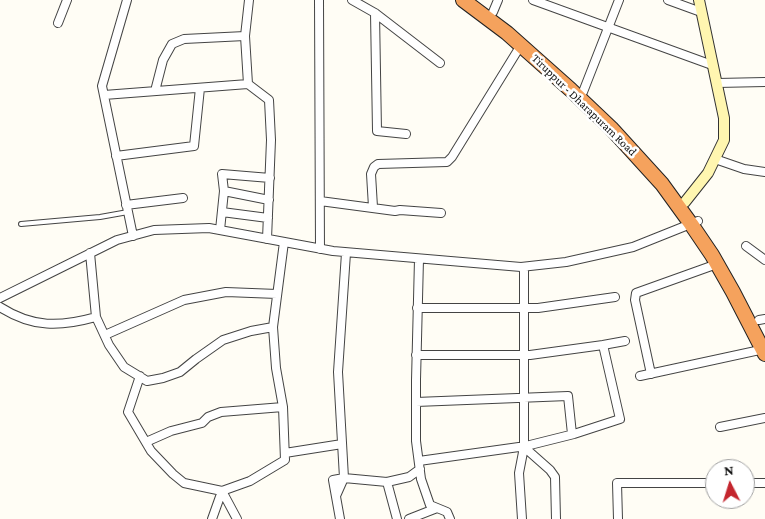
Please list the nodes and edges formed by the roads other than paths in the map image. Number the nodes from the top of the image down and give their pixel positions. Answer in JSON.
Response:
{"nodes":[{"id":1,"x":67,"y":0,"type":"edge"},
{"id":2,"x":127,"y":0,"type":"edge"},
{"id":3,"x":249,"y":0,"type":"edge"},
{"id":4,"x":319,"y":0,"type":"edge"},
{"id":5,"x":352,"y":0,"type":"edge"},
{"id":6,"x":463,"y":0,"type":"edge"},
{"id":7,"x":478,"y":0,"type":"edge"},
{"id":8,"x":533,"y":0,"type":"edge"},
{"id":9,"x":619,"y":0,"type":"edge"},
{"id":10,"x":668,"y":0,"type":"edge"},
{"id":11,"x":699,"y":0,"type":"edge"},
{"id":12,"x":496,"y":6,"type":"edge"},
{"id":13,"x":375,"y":12,"type":"junction"},
{"id":14,"x":701,"y":12,"type":"junction"},
{"id":15,"x":58,"y":23,"type":"dead end"},
{"id":16,"x":608,"y":27,"type":"junction"},
{"id":17,"x":245,"y":36,"type":"junction"},
{"id":18,"x":521,"y":45,"type":"junction"},
{"id":19,"x":440,"y":63,"type":"dead end"},
{"id":20,"x":712,"y":65,"type":"junction"},
{"id":21,"x":765,"y":82,"type":"edge"},
{"id":22,"x":716,"y":83,"type":"junction"},
{"id":23,"x":248,"y":84,"type":"junction"},
{"id":24,"x":200,"y":88,"type":"junction"},
{"id":25,"x":155,"y":91,"type":"junction"},
{"id":26,"x":580,"y":94,"type":"junction"},
{"id":27,"x":104,"y":95,"type":"junction"},
{"id":28,"x":406,"y":134,"type":"dead end"},
{"id":29,"x":116,"y":156,"type":"junction"},
{"id":30,"x":715,"y":159,"type":"junction"},
{"id":31,"x":765,"y":172,"type":"edge"},
{"id":32,"x":270,"y":178,"type":"junction"},
{"id":33,"x":224,"y":191,"type":"junction"},
{"id":34,"x":183,"y":198,"type":"dead end"},
{"id":35,"x":269,"y":200,"type":"junction"},
{"id":36,"x":320,"y":201,"type":"junction"},
{"id":37,"x":682,"y":205,"type":"junction"},
{"id":38,"x":127,"y":208,"type":"junction"},
{"id":39,"x":373,"y":208,"type":"junction"},
{"id":40,"x":222,"y":212,"type":"junction"},
{"id":41,"x":441,"y":213,"type":"dead end"},
{"id":42,"x":268,"y":218,"type":"junction"},
{"id":43,"x":695,"y":223,"type":"junction"},
{"id":44,"x":21,"y":224,"type":"dead end"},
{"id":45,"x":220,"y":230,"type":"junction"},
{"id":46,"x":133,"y":236,"type":"junction"},
{"id":47,"x":267,"y":239,"type":"junction"},
{"id":48,"x":284,"y":242,"type":"junction"},
{"id":49,"x":746,"y":246,"type":"dead end"},
{"id":50,"x":320,"y":249,"type":"junction"},
{"id":51,"x":90,"y":253,"type":"junction"},
{"id":52,"x":346,"y":253,"type":"junction"},
{"id":53,"x":419,"y":259,"type":"junction"},
{"id":54,"x":765,"y":260,"type":"edge"},
{"id":55,"x":717,"y":264,"type":"junction"},
{"id":56,"x":524,"y":267,"type":"junction"},
{"id":57,"x":277,"y":294,"type":"junction"},
{"id":58,"x":615,"y":297,"type":"dead end"},
{"id":59,"x":0,"y":298,"type":"edge"},
{"id":60,"x":0,"y":307,"type":"edge"},
{"id":61,"x":418,"y":308,"type":"junction"},
{"id":62,"x":524,"y":308,"type":"junction"},
{"id":63,"x":96,"y":317,"type":"junction"},
{"id":64,"x":762,"y":320,"type":"edge"},
{"id":65,"x":273,"y":328,"type":"junction"},
{"id":66,"x":765,"y":334,"type":"edge"},
{"id":67,"x":105,"y":335,"type":"junction"},
{"id":68,"x":625,"y":341,"type":"dead end"},
{"id":69,"x":603,"y":345,"type":"junction"},
{"id":70,"x":764,"y":351,"type":"edge"},
{"id":71,"x":416,"y":355,"type":"junction"},
{"id":72,"x":524,"y":355,"type":"junction"},
{"id":73,"x":651,"y":374,"type":"junction"},
{"id":74,"x":140,"y":376,"type":"junction"},
{"id":75,"x":640,"y":376,"type":"dead end"},
{"id":76,"x":524,"y":398,"type":"junction"},
{"id":77,"x":416,"y":402,"type":"junction"},
{"id":78,"x":283,"y":407,"type":"junction"},
{"id":79,"x":765,"y":418,"type":"edge"},
{"id":80,"x":720,"y":427,"type":"dead end"},
{"id":81,"x":572,"y":434,"type":"junction"},
{"id":82,"x":146,"y":442,"type":"junction"},
{"id":83,"x":342,"y":444,"type":"junction"},
{"id":84,"x":524,"y":446,"type":"junction"},
{"id":85,"x":284,"y":453,"type":"junction"},
{"id":86,"x":420,"y":465,"type":"junction"},
{"id":87,"x":344,"y":478,"type":"junction"},
{"id":88,"x":387,"y":482,"type":"junction"},
{"id":89,"x":705,"y":483,"type":"edge"},
{"id":90,"x":222,"y":491,"type":"junction"},
{"id":91,"x":437,"y":508,"type":"junction"},
{"id":92,"x":212,"y":519,"type":"edge"},
{"id":93,"x":237,"y":519,"type":"edge"},
{"id":94,"x":340,"y":519,"type":"edge"},
{"id":95,"x":397,"y":519,"type":"edge"},
{"id":96,"x":409,"y":519,"type":"edge"},
{"id":97,"x":450,"y":519,"type":"edge"},
{"id":98,"x":522,"y":519,"type":"edge"},
{"id":99,"x":556,"y":519,"type":"edge"},
{"id":100,"x":618,"y":519,"type":"edge"}],
"edges":[{"from":1,"to":15,"type":"street"},
{"from":2,"to":27,"type":"street"},
{"from":3,"to":17,"type":"street"},
{"from":4,"to":36,"type":"street"},
{"from":5,"to":13,"type":"street"},
{"from":6,"to":18,"type":"highway","name":"Tiruppur - Dharapuram Road"},
{"from":7,"to":12,"type":"highway"},
{"from":8,"to":16,"type":"street"},
{"from":9,"to":16,"type":"street"},
{"from":10,"to":14,"type":"street"},
{"from":11,"to":14,"type":"street"},
{"from":12,"to":26,"type":"highway"},
{"from":13,"to":19,"type":"street"},
{"from":13,"to":28,"type":"street"},
{"from":14,"to":20,"type":"street"},
{"from":16,"to":20,"type":"street"},
{"from":16,"to":26,"type":"street"},
{"from":17,"to":23,"type":"street"},
{"from":17,"to":25,"type":"street"},
{"from":18,"to":26,"type":"highway","name":"Tiruppur - Dharapuram Road"},
{"from":18,"to":39,"type":"street"},
{"from":20,"to":22,"type":"street"},
{"from":21,"to":22,"type":"street"},
{"from":22,"to":30,"type":"street"},
{"from":23,"to":24,"type":"street"},
{"from":23,"to":32,"type":"street"},
{"from":24,"to":25,"type":"street"},
{"from":24,"to":29,"type":"street"},
{"from":25,"to":27,"type":"street"},
{"from":26,"to":37,"type":"highway","name":"Tiruppur - Dharapuram Road"},
{"from":27,"to":29,"type":"street"},
{"from":29,"to":38,"type":"street"},
{"from":30,"to":31,"type":"street"},
{"from":30,"to":37,"type":"street"},
{"from":32,"to":33,"type":"street"},
{"from":32,"to":35,"type":"street"},
{"from":33,"to":35,"type":"street"},
{"from":33,"to":40,"type":"street"},
{"from":34,"to":38,"type":"street"},
{"from":35,"to":42,"type":"street"},
{"from":36,"to":39,"type":"street"},
{"from":36,"to":50,"type":"street"},
{"from":37,"to":43,"type":"highway","name":"Tiruppur - Dharapuram Road"},
{"from":38,"to":44,"type":"lane"},
{"from":38,"to":46,"type":"street"},
{"from":39,"to":41,"type":"street"},
{"from":40,"to":42,"type":"street"},
{"from":40,"to":45,"type":"street"},
{"from":42,"to":47,"type":"street"},
{"from":43,"to":55,"type":"highway","name":"Tiruppur - Dharapuram Road"},
{"from":43,"to":56,"type":"street"},
{"from":43,"to":64,"type":"highway"},
{"from":45,"to":46,"type":"street"},
{"from":45,"to":47,"type":"street"},
{"from":46,"to":51,"type":"street"},
{"from":47,"to":48,"type":"street"},
{"from":48,"to":50,"type":"street"},
{"from":48,"to":57,"type":"street"},
{"from":49,"to":54,"type":"street"},
{"from":50,"to":52,"type":"street"},
{"from":51,"to":59,"type":"street"},
{"from":51,"to":63,"type":"street"},
{"from":52,"to":53,"type":"street"},
{"from":52,"to":83,"type":"street"},
{"from":53,"to":56,"type":"street"},
{"from":53,"to":61,"type":"street"},
{"from":55,"to":70,"type":"highway","name":"Tiruppur - Dharapuram Road"},
{"from":55,"to":73,"type":"street"},
{"from":56,"to":62,"type":"street"},
{"from":57,"to":65,"type":"street"},
{"from":57,"to":67,"type":"street"},
{"from":58,"to":62,"type":"street"},
{"from":60,"to":63,"type":"street"},
{"from":61,"to":62,"type":"street"},
{"from":61,"to":71,"type":"street"},
{"from":62,"to":72,"type":"street"},
{"from":63,"to":67,"type":"street"},
{"from":64,"to":66,"type":"highway"},
{"from":65,"to":74,"type":"street"},
{"from":65,"to":78,"type":"street"},
{"from":67,"to":74,"type":"street"},
{"from":68,"to":69,"type":"street"},
{"from":69,"to":72,"type":"street"},
{"from":69,"to":81,"type":"street"},
{"from":70,"to":73,"type":"street"},
{"from":71,"to":72,"type":"street"},
{"from":71,"to":77,"type":"street"},
{"from":72,"to":76,"type":"street"},
{"from":73,"to":75,"type":"street"},
{"from":74,"to":82,"type":"street"},
{"from":76,"to":77,"type":"street"},
{"from":76,"to":81,"type":"street"},
{"from":76,"to":84,"type":"street"},
{"from":77,"to":86,"type":"street"},
{"from":78,"to":82,"type":"street"},
{"from":78,"to":85,"type":"street"},
{"from":79,"to":80,"type":"street"},
{"from":81,"to":84,"type":"street"},
{"from":82,"to":90,"type":"street"},
{"from":83,"to":85,"type":"street"},
{"from":83,"to":87,"type":"street"},
{"from":84,"to":86,"type":"street"},
{"from":84,"to":98,"type":"street"},
{"from":84,"to":99,"type":"street"},
{"from":85,"to":90,"type":"street"},
{"from":86,"to":88,"type":"street"},
{"from":86,"to":91,"type":"street"},
{"from":87,"to":88,"type":"street"},
{"from":87,"to":94,"type":"street"},
{"from":88,"to":95,"type":"street"},
{"from":89,"to":100,"type":"street"},
{"from":90,"to":92,"type":"street"},
{"from":90,"to":93,"type":"street"},
{"from":91,"to":96,"type":"street"},
{"from":91,"to":97,"type":"street"}]}
